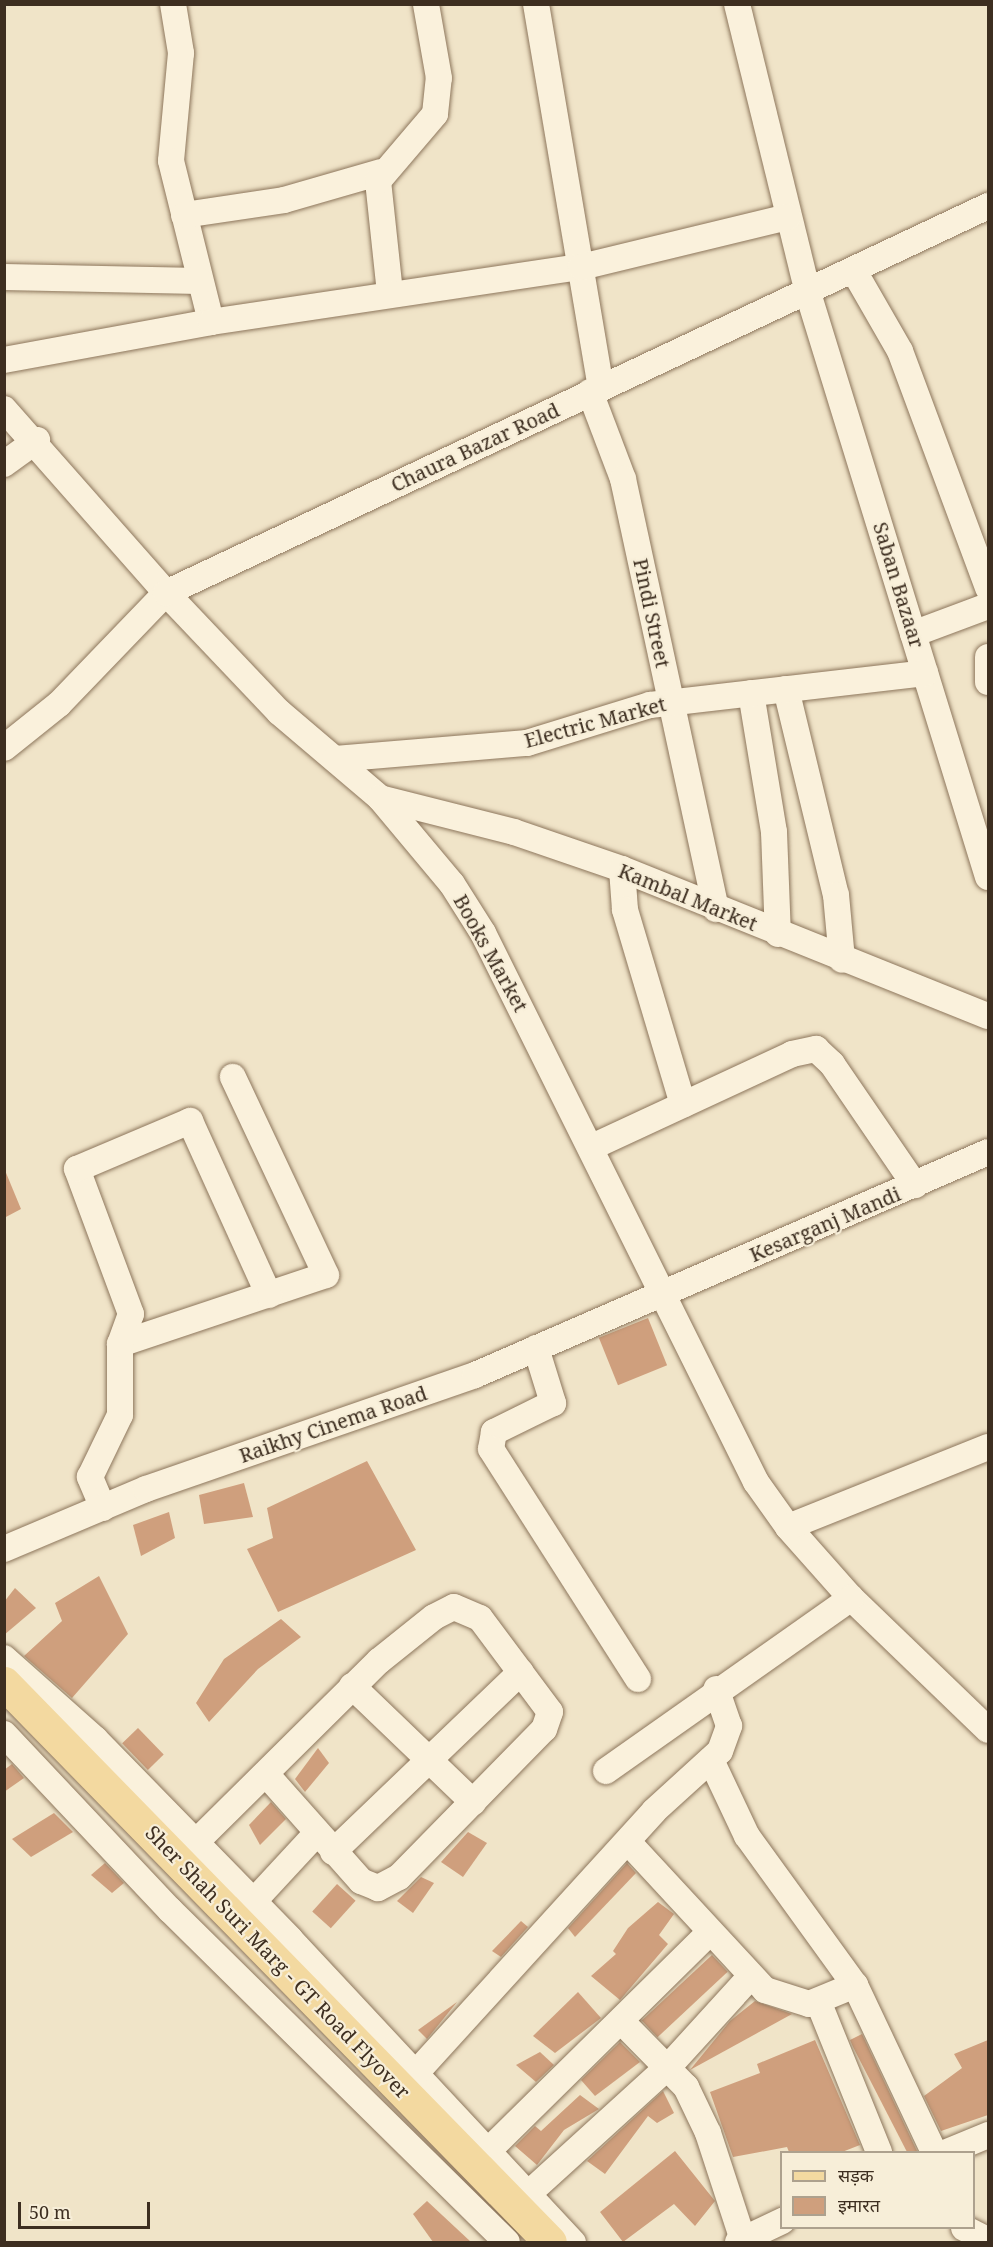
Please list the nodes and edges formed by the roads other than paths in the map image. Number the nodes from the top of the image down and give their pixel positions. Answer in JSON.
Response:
{"nodes":[{"id":1,"x":173,"y":4,"type":"edge"},
{"id":2,"x":426,"y":4,"type":"edge"},
{"id":3,"x":536,"y":4,"type":"edge"},
{"id":4,"x":737,"y":4,"type":"edge"},
{"id":5,"x":381,"y":172,"type":"junction"},
{"id":6,"x":988,"y":206,"type":"edge"},
{"id":7,"x":184,"y":215,"type":"junction"},
{"id":8,"x":788,"y":217,"type":"junction"},
{"id":9,"x":580,"y":267,"type":"junction"},
{"id":10,"x":854,"y":271,"type":"junction"},
{"id":11,"x":4,"y":277,"type":"edge"},
{"id":12,"x":200,"y":281,"type":"junction"},
{"id":13,"x":390,"y":293,"type":"junction"},
{"id":14,"x":808,"y":293,"type":"junction"},
{"id":15,"x":211,"y":322,"type":"junction"},
{"id":16,"x":4,"y":360,"type":"edge"},
{"id":17,"x":595,"y":390,"type":"junction"},
{"id":18,"x":4,"y":409,"type":"edge"},
{"id":19,"x":37,"y":440,"type":"junction"},
{"id":20,"x":4,"y":464,"type":"edge"},
{"id":21,"x":988,"y":588,"type":"edge"},
{"id":22,"x":166,"y":593,"type":"junction"},
{"id":23,"x":988,"y":606,"type":"edge"},
{"id":24,"x":913,"y":634,"type":"junction"},
{"id":25,"x":988,"y":657,"type":"edge"},
{"id":26,"x":925,"y":673,"type":"junction"},
{"id":27,"x":988,"y":682,"type":"edge"},
{"id":28,"x":786,"y":689,"type":"junction"},
{"id":29,"x":751,"y":693,"type":"junction"},
{"id":30,"x":671,"y":701,"type":"junction"},
{"id":31,"x":4,"y":748,"type":"edge"},
{"id":32,"x":335,"y":759,"type":"junction"},
{"id":33,"x":380,"y":798,"type":"junction"},
{"id":34,"x":981,"y":826,"type":"edge"},
{"id":35,"x":622,"y":869,"type":"junction"},
{"id":36,"x":988,"y":877,"type":"edge"},
{"id":37,"x":716,"y":909,"type":"junction"},
{"id":38,"x":778,"y":934,"type":"junction"},
{"id":39,"x":842,"y":960,"type":"junction"},
{"id":40,"x":988,"y":1016,"type":"edge"},
{"id":41,"x":233,"y":1077,"type":"dead end"},
{"id":42,"x":683,"y":1105,"type":"junction"},
{"id":43,"x":592,"y":1148,"type":"junction"},
{"id":44,"x":988,"y":1152,"type":"edge"},
{"id":45,"x":915,"y":1185,"type":"junction"},
{"id":46,"x":660,"y":1294,"type":"junction"},
{"id":47,"x":269,"y":1295,"type":"junction"},
{"id":48,"x":120,"y":1344,"type":"junction"},
{"id":49,"x":536,"y":1348,"type":"junction"},
{"id":50,"x":988,"y":1447,"type":"edge"},
{"id":51,"x":103,"y":1508,"type":"junction"},
{"id":52,"x":788,"y":1527,"type":"junction"},
{"id":53,"x":4,"y":1549,"type":"edge"},
{"id":54,"x":851,"y":1598,"type":"junction"},
{"id":55,"x":4,"y":1658,"type":"edge"},
{"id":56,"x":521,"y":1672,"type":"junction"},
{"id":57,"x":638,"y":1679,"type":"dead end"},
{"id":58,"x":4,"y":1683,"type":"edge"},
{"id":59,"x":352,"y":1686,"type":"junction"},
{"id":60,"x":716,"y":1689,"type":"junction"},
{"id":61,"x":4,"y":1713,"type":"edge"},
{"id":62,"x":988,"y":1731,"type":"edge"},
{"id":63,"x":4,"y":1734,"type":"edge"},
{"id":64,"x":428,"y":1759,"type":"junction"},
{"id":65,"x":711,"y":1760,"type":"junction"},
{"id":66,"x":606,"y":1771,"type":"dead end"},
{"id":67,"x":267,"y":1774,"type":"junction"},
{"id":68,"x":473,"y":1802,"type":"junction"},
{"id":69,"x":628,"y":1842,"type":"junction"},
{"id":70,"x":195,"y":1843,"type":"junction"},
{"id":71,"x":325,"y":1843,"type":"junction"},
{"id":72,"x":253,"y":1902,"type":"junction"},
{"id":73,"x":708,"y":1934,"type":"junction"},
{"id":74,"x":751,"y":1976,"type":"junction"},
{"id":75,"x":855,"y":1985,"type":"junction"},
{"id":76,"x":818,"y":2001,"type":"junction"},
{"id":77,"x":623,"y":2022,"type":"junction"},
{"id":78,"x":670,"y":2065,"type":"junction"},
{"id":79,"x":415,"y":2074,"type":"junction"},
{"id":80,"x":988,"y":2135,"type":"edge"},
{"id":81,"x":879,"y":2151,"type":"edge"},
{"id":82,"x":934,"y":2151,"type":"edge"},
{"id":83,"x":949,"y":2151,"type":"edge"},
{"id":84,"x":487,"y":2152,"type":"junction"},
{"id":85,"x":527,"y":2195,"type":"junction"},
{"id":86,"x":780,"y":2223,"type":"edge"},
{"id":87,"x":966,"y":2229,"type":"edge"},
{"id":88,"x":988,"y":2240,"type":"edge"},
{"id":89,"x":741,"y":2241,"type":"edge"},
{"id":90,"x":507,"y":2242,"type":"edge"},
{"id":91,"x":520,"y":2242,"type":"edge"},
{"id":92,"x":550,"y":2242,"type":"edge"},
{"id":93,"x":573,"y":2242,"type":"edge"}],
"edges":[{"from":1,"to":7,"type":"street"},
{"from":2,"to":5,"type":"street"},
{"from":3,"to":9,"type":"street","name":"Pindi Street"},
{"from":4,"to":8,"type":"street","name":"Saban Bazaar"},
{"from":5,"to":7,"type":"street"},
{"from":5,"to":13,"type":"street"},
{"from":6,"to":10,"type":"street","name":"Chaura Bazar Road"},
{"from":7,"to":12,"type":"street"},
{"from":8,"to":9,"type":"street"},
{"from":8,"to":14,"type":"street","name":"Saban Bazaar"},
{"from":9,"to":13,"type":"street"},
{"from":9,"to":17,"type":"street","name":"Pindi Street"},
{"from":10,"to":14,"type":"street","name":"Chaura Bazar Road"},
{"from":10,"to":21,"type":"street"},
{"from":11,"to":12,"type":"street"},
{"from":12,"to":15,"type":"street"},
{"from":13,"to":15,"type":"street"},
{"from":14,"to":17,"type":"street","name":"Chaura Bazar Road"},
{"from":14,"to":24,"type":"street","name":"Saban Bazaar"},
{"from":15,"to":16,"type":"street"},
{"from":17,"to":22,"type":"street","name":"Chaura Bazar Road"},
{"from":17,"to":30,"type":"street","name":"Pindi Street"},
{"from":18,"to":19,"type":"street","name":"Books Market"},
{"from":19,"to":20,"type":"street"},
{"from":19,"to":22,"type":"street","name":"Books Market"},
{"from":22,"to":31,"type":"street","name":"Chaura Bazar Road"},
{"from":22,"to":32,"type":"street","name":"Books Market"},
{"from":23,"to":24,"type":"street"},
{"from":24,"to":26,"type":"street","name":"Saban Bazaar"},
{"from":25,"to":27,"type":"street"},
{"from":26,"to":28,"type":"street","name":"Electric Market"},
{"from":26,"to":34,"type":"street","name":"Saban Bazaar"},
{"from":28,"to":29,"type":"street","name":"Electric Market"},
{"from":28,"to":39,"type":"street"},
{"from":29,"to":30,"type":"street","name":"Electric Market"},
{"from":29,"to":38,"type":"street"},
{"from":30,"to":32,"type":"street","name":"Electric Market"},
{"from":30,"to":37,"type":"street","name":"Pindi Street"},
{"from":32,"to":33,"type":"street","name":"Books Market"},
{"from":33,"to":35,"type":"street","name":"Kambal Market"},
{"from":33,"to":43,"type":"street","name":"Books Market"},
{"from":34,"to":36,"type":"street","name":"Saban Bazaar"},
{"from":35,"to":37,"type":"street","name":"Kambal Market"},
{"from":35,"to":42,"type":"street"},
{"from":37,"to":38,"type":"street","name":"Kambal Market"},
{"from":38,"to":39,"type":"street","name":"Kambal Market"},
{"from":39,"to":40,"type":"street","name":"Kambal Market"},
{"from":41,"to":47,"type":"street"},
{"from":42,"to":43,"type":"street"},
{"from":42,"to":45,"type":"street"},
{"from":43,"to":46,"type":"street","name":"Books Market"},
{"from":44,"to":45,"type":"street","name":"Kesarganj Mandi"},
{"from":45,"to":46,"type":"street","name":"Kesarganj Mandi"},
{"from":46,"to":49,"type":"street","name":"Raikhy Cinema Road"},
{"from":46,"to":52,"type":"street","name":"Books Market"},
{"from":47,"to":48,"type":"street"},
{"from":47,"to":48,"type":"street"},
{"from":48,"to":51,"type":"street"},
{"from":49,"to":51,"type":"street","name":"Raikhy Cinema Road"},
{"from":49,"to":57,"type":"street"},
{"from":50,"to":52,"type":"street"},
{"from":51,"to":53,"type":"street","name":"Raikhy Cinema Road"},
{"from":52,"to":54,"type":"street","name":"Books Market"},
{"from":54,"to":60,"type":"street"},
{"from":54,"to":62,"type":"street","name":"Books Market"},
{"from":55,"to":70,"type":"street"},
{"from":56,"to":59,"type":"street"},
{"from":56,"to":64,"type":"street"},
{"from":56,"to":68,"type":"street"},
{"from":58,"to":92,"type":"main road","name":"Sher Shah Suri Marg - GT Road Flyover"},
{"from":59,"to":64,"type":"street"},
{"from":59,"to":67,"type":"street"},
{"from":60,"to":65,"type":"street"},
{"from":60,"to":66,"type":"street"},
{"from":61,"to":91,"type":"main road","name":"Sher Shah Suri Marg - GT Road Flyover"},
{"from":63,"to":90,"type":"street"},
{"from":64,"to":68,"type":"street"},
{"from":64,"to":71,"type":"street"},
{"from":65,"to":69,"type":"street"},
{"from":65,"to":75,"type":"street"},
{"from":67,"to":70,"type":"street"},
{"from":67,"to":71,"type":"street"},
{"from":68,"to":71,"type":"street"},
{"from":69,"to":73,"type":"street"},
{"from":69,"to":79,"type":"street"},
{"from":70,"to":72,"type":"street"},
{"from":71,"to":72,"type":"street"},
{"from":72,"to":79,"type":"street"},
{"from":73,"to":74,"type":"street"},
{"from":73,"to":77,"type":"street"},
{"from":74,"to":76,"type":"street"},
{"from":74,"to":78,"type":"street"},
{"from":75,"to":76,"type":"street"},
{"from":75,"to":82,"type":"street"},
{"from":76,"to":81,"type":"street"},
{"from":77,"to":78,"type":"street"},
{"from":77,"to":84,"type":"street"},
{"from":78,"to":85,"type":"street"},
{"from":78,"to":89,"type":"street"},
{"from":79,"to":84,"type":"street"},
{"from":80,"to":83,"type":"street"},
{"from":84,"to":85,"type":"street"},
{"from":85,"to":93,"type":"street"},
{"from":86,"to":89,"type":"street"},
{"from":87,"to":88,"type":"street"}]}
